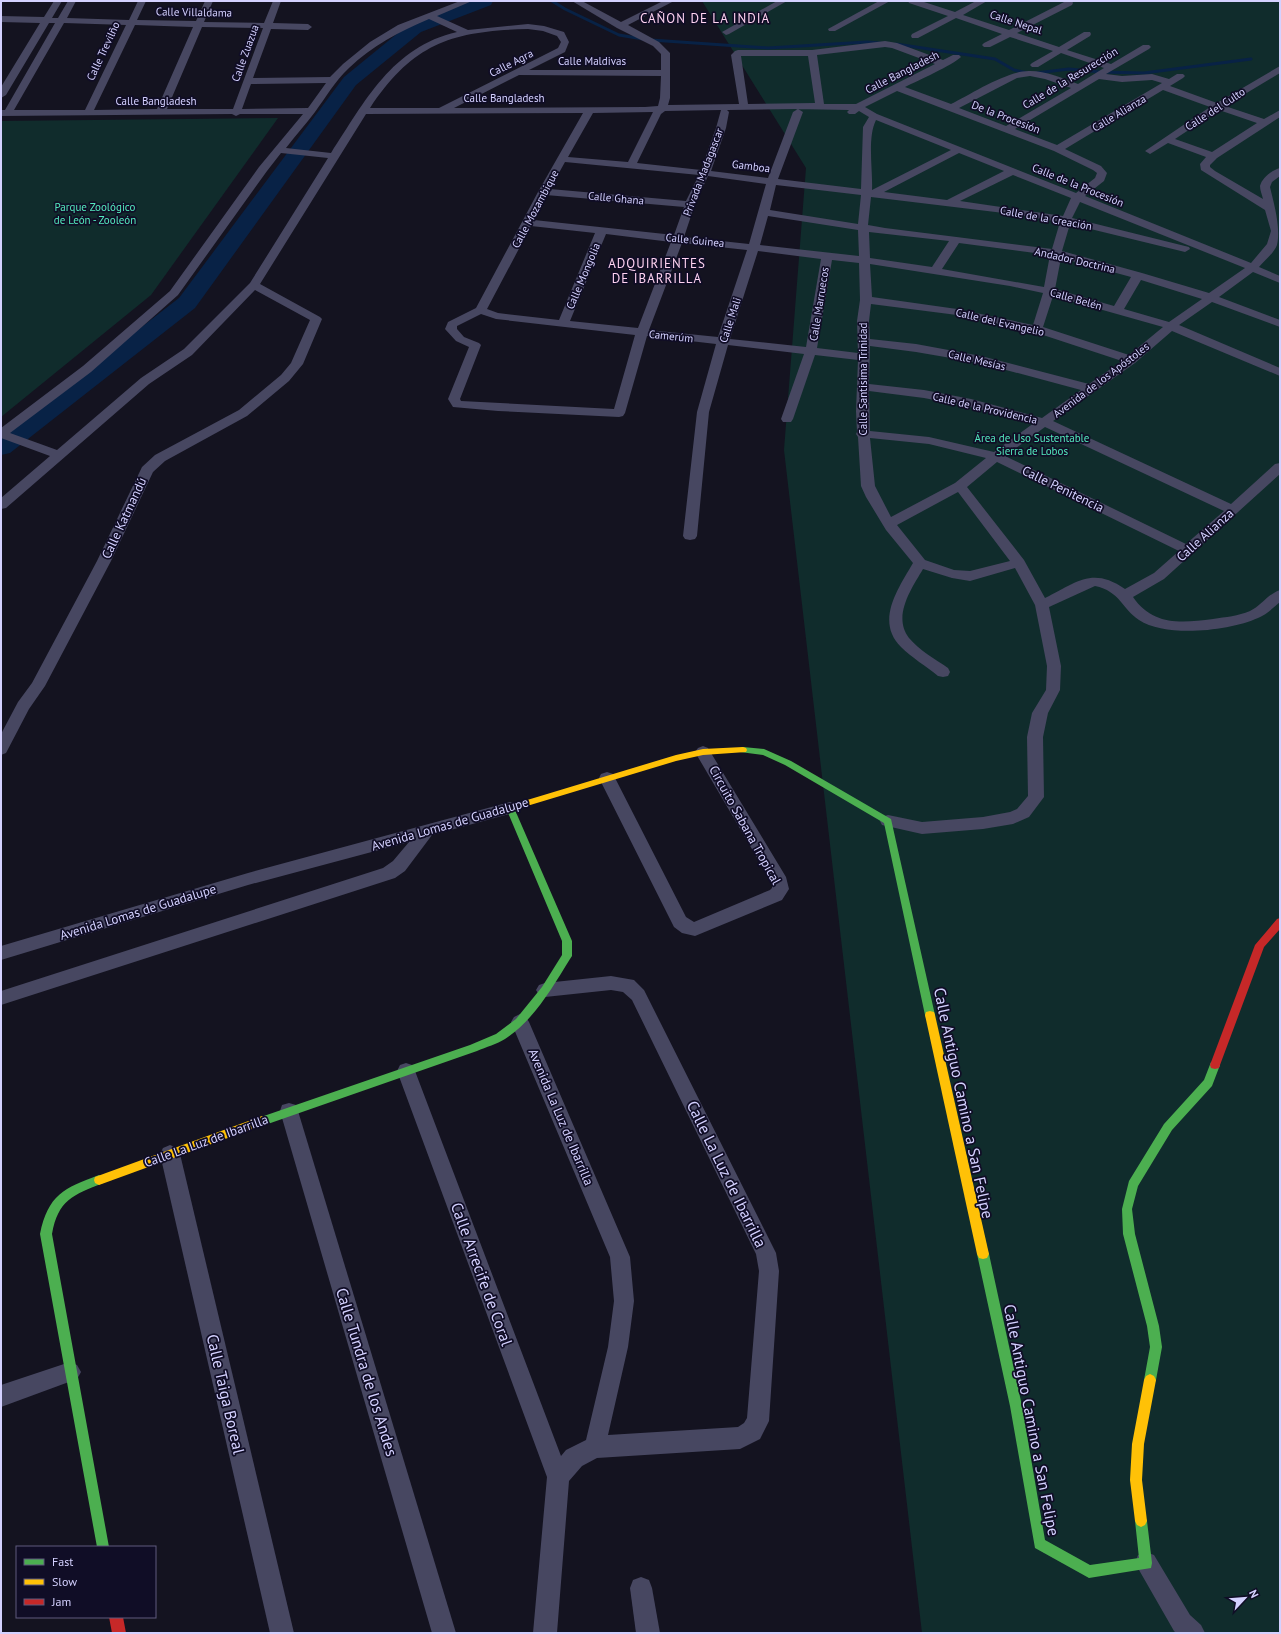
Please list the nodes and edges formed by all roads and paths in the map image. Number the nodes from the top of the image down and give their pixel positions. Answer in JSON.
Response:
{"nodes":[{"id":1,"x":58,"y":1,"type":"edge"},
{"id":2,"x":72,"y":1,"type":"edge"},
{"id":3,"x":142,"y":1,"type":"edge"},
{"id":4,"x":210,"y":1,"type":"edge"},
{"id":5,"x":277,"y":1,"type":"edge"},
{"id":6,"x":468,"y":1,"type":"edge"},
{"id":7,"x":577,"y":1,"type":"edge"},
{"id":8,"x":670,"y":1,"type":"edge"},
{"id":9,"x":783,"y":1,"type":"edge"},
{"id":10,"x":886,"y":1,"type":"edge"},
{"id":11,"x":912,"y":1,"type":"edge"},
{"id":12,"x":983,"y":1,"type":"edge"},
{"id":13,"x":1069,"y":3,"type":"dead end"},
{"id":14,"x":956,"y":15,"type":"junction"},
{"id":15,"x":432,"y":17,"type":"junction"},
{"id":16,"x":1,"y":19,"type":"edge"},
{"id":17,"x":47,"y":20,"type":"junction"},
{"id":18,"x":60,"y":20,"type":"junction"},
{"id":19,"x":130,"y":23,"type":"junction"},
{"id":20,"x":199,"y":24,"type":"junction"},
{"id":21,"x":268,"y":26,"type":"junction"},
{"id":22,"x":308,"y":26,"type":"dead end"},
{"id":23,"x":620,"y":26,"type":"junction"},
{"id":24,"x":832,"y":29,"type":"dead end"},
{"id":25,"x":465,"y":32,"type":"junction"},
{"id":26,"x":726,"y":32,"type":"dead end"},
{"id":27,"x":1012,"y":33,"type":"junction"},
{"id":28,"x":1087,"y":34,"type":"dead end"},
{"id":29,"x":916,"y":36,"type":"dead end"},
{"id":30,"x":987,"y":45,"type":"dead end"},
{"id":31,"x":1146,"y":47,"type":"dead end"},
{"id":32,"x":1061,"y":50,"type":"junction"},
{"id":33,"x":812,"y":53,"type":"junction"},
{"id":34,"x":956,"y":58,"type":"dead end"},
{"id":35,"x":944,"y":64,"type":"junction"},
{"id":36,"x":1035,"y":65,"type":"dead end"},
{"id":37,"x":1111,"y":67,"type":"junction"},
{"id":38,"x":1280,"y":69,"type":"edge"},
{"id":39,"x":518,"y":73,"type":"junction"},
{"id":40,"x":666,"y":73,"type":"junction"},
{"id":41,"x":1096,"y":76,"type":"junction"},
{"id":42,"x":1180,"y":76,"type":"dead end"},
{"id":43,"x":333,"y":80,"type":"junction"},
{"id":44,"x":248,"y":81,"type":"junction"},
{"id":45,"x":1166,"y":84,"type":"junction"},
{"id":46,"x":1078,"y":87,"type":"junction"},
{"id":47,"x":899,"y":88,"type":"junction"},
{"id":48,"x":1,"y":95,"type":"edge"},
{"id":49,"x":744,"y":106,"type":"junction"},
{"id":50,"x":820,"y":106,"type":"junction"},
{"id":51,"x":1218,"y":106,"type":"junction"},
{"id":52,"x":951,"y":108,"type":"junction"},
{"id":53,"x":590,"y":109,"type":"junction"},
{"id":54,"x":442,"y":110,"type":"junction"},
{"id":55,"x":660,"y":110,"type":"junction"},
{"id":56,"x":311,"y":111,"type":"junction"},
{"id":57,"x":364,"y":111,"type":"junction"},
{"id":58,"x":88,"y":112,"type":"junction"},
{"id":59,"x":161,"y":112,"type":"junction"},
{"id":60,"x":724,"y":112,"type":"junction"},
{"id":61,"x":798,"y":112,"type":"junction"},
{"id":62,"x":863,"y":112,"type":"junction"},
{"id":63,"x":4,"y":113,"type":"edge"},
{"id":64,"x":236,"y":113,"type":"junction"},
{"id":65,"x":1280,"y":113,"type":"edge"},
{"id":66,"x":1265,"y":122,"type":"junction"},
{"id":67,"x":1006,"y":130,"type":"junction"},
{"id":68,"x":1169,"y":140,"type":"junction"},
{"id":69,"x":1058,"y":149,"type":"junction"},
{"id":70,"x":958,"y":150,"type":"junction"},
{"id":71,"x":283,"y":151,"type":"junction"},
{"id":72,"x":1150,"y":151,"type":"dead end"},
{"id":73,"x":329,"y":156,"type":"junction"},
{"id":74,"x":1214,"y":156,"type":"junction"},
{"id":75,"x":562,"y":160,"type":"junction"},
{"id":76,"x":631,"y":166,"type":"junction"},
{"id":77,"x":1012,"y":171,"type":"junction"},
{"id":78,"x":1280,"y":171,"type":"edge"},
{"id":79,"x":704,"y":173,"type":"junction"},
{"id":80,"x":772,"y":181,"type":"junction"},
{"id":81,"x":543,"y":192,"type":"junction"},
{"id":82,"x":870,"y":192,"type":"junction"},
{"id":83,"x":1078,"y":197,"type":"junction"},
{"id":84,"x":949,"y":203,"type":"junction"},
{"id":85,"x":690,"y":204,"type":"junction"},
{"id":86,"x":1270,"y":208,"type":"junction"},
{"id":87,"x":764,"y":212,"type":"junction"},
{"id":88,"x":1066,"y":220,"type":"junction"},
{"id":89,"x":527,"y":222,"type":"junction"},
{"id":90,"x":863,"y":227,"type":"junction"},
{"id":91,"x":1152,"y":227,"type":"junction"},
{"id":92,"x":602,"y":230,"type":"junction"},
{"id":93,"x":678,"y":238,"type":"junction"},
{"id":94,"x":956,"y":239,"type":"junction"},
{"id":95,"x":1146,"y":239,"type":"junction"},
{"id":96,"x":753,"y":247,"type":"junction"},
{"id":97,"x":1056,"y":253,"type":"junction"},
{"id":98,"x":1224,"y":255,"type":"junction"},
{"id":99,"x":827,"y":256,"type":"junction"},
{"id":100,"x":864,"y":260,"type":"junction"},
{"id":101,"x":1252,"y":268,"type":"junction"},
{"id":102,"x":935,"y":271,"type":"junction"},
{"id":103,"x":1138,"y":275,"type":"junction"},
{"id":104,"x":1280,"y":280,"type":"edge"},
{"id":105,"x":254,"y":284,"type":"junction"},
{"id":106,"x":1049,"y":291,"type":"junction"},
{"id":107,"x":1212,"y":298,"type":"junction"},
{"id":108,"x":866,"y":300,"type":"junction"},
{"id":109,"x":481,"y":310,"type":"junction"},
{"id":110,"x":1118,"y":310,"type":"junction"},
{"id":111,"x":563,"y":323,"type":"junction"},
{"id":112,"x":1280,"y":324,"type":"edge"},
{"id":113,"x":1171,"y":326,"type":"junction"},
{"id":114,"x":1037,"y":330,"type":"junction"},
{"id":115,"x":642,"y":332,"type":"junction"},
{"id":116,"x":723,"y":341,"type":"junction"},
{"id":117,"x":864,"y":342,"type":"junction"},
{"id":118,"x":811,"y":351,"type":"junction"},
{"id":119,"x":862,"y":357,"type":"junction"},
{"id":120,"x":1131,"y":360,"type":"junction"},
{"id":121,"x":1280,"y":372,"type":"edge"},
{"id":122,"x":863,"y":387,"type":"junction"},
{"id":123,"x":1089,"y":388,"type":"junction"},
{"id":124,"x":787,"y":419,"type":"dead end"},
{"id":125,"x":1045,"y":422,"type":"junction"},
{"id":126,"x":862,"y":434,"type":"junction"},
{"id":127,"x":5,"y":435,"type":"edge"},
{"id":128,"x":54,"y":454,"type":"junction"},
{"id":129,"x":995,"y":457,"type":"junction"},
{"id":130,"x":1280,"y":467,"type":"edge"},
{"id":131,"x":960,"y":486,"type":"junction"},
{"id":132,"x":1,"y":505,"type":"edge"},
{"id":133,"x":1233,"y":510,"type":"junction"},
{"id":134,"x":889,"y":524,"type":"junction"},
{"id":135,"x":690,"y":536,"type":"dead end"},
{"id":136,"x":1188,"y":550,"type":"junction"},
{"id":137,"x":920,"y":563,"type":"junction"},
{"id":138,"x":1019,"y":563,"type":"junction"},
{"id":139,"x":1280,"y":595,"type":"edge"},
{"id":140,"x":1125,"y":596,"type":"junction"},
{"id":141,"x":1042,"y":605,"type":"junction"},
{"id":142,"x":943,"y":672,"type":"dead end"},
{"id":143,"x":1,"y":749,"type":"edge"},
{"id":144,"x":703,"y":752,"type":"junction"},
{"id":145,"x":607,"y":778,"type":"junction"},
{"id":146,"x":510,"y":808,"type":"junction"},
{"id":147,"x":888,"y":821,"type":"junction"},
{"id":148,"x":426,"y":831,"type":"junction"},
{"id":149,"x":1280,"y":922,"type":"edge"},
{"id":150,"x":1,"y":953,"type":"edge"},
{"id":151,"x":545,"y":990,"type":"junction"},
{"id":152,"x":1,"y":998,"type":"edge"},
{"id":153,"x":520,"y":1022,"type":"junction"},
{"id":154,"x":406,"y":1071,"type":"junction"},
{"id":155,"x":289,"y":1111,"type":"junction"},
{"id":156,"x":170,"y":1154,"type":"junction"},
{"id":157,"x":70,"y":1372,"type":"junction"},
{"id":158,"x":1,"y":1396,"type":"edge"},
{"id":159,"x":595,"y":1447,"type":"junction"},
{"id":160,"x":558,"y":1477,"type":"junction"},
{"id":161,"x":103,"y":1546,"type":"edge"},
{"id":162,"x":1146,"y":1563,"type":"junction"},
{"id":163,"x":641,"y":1588,"type":"dead end"},
{"id":164,"x":116,"y":1618,"type":"edge"},
{"id":165,"x":119,"y":1633,"type":"edge"},
{"id":166,"x":282,"y":1633,"type":"edge"},
{"id":167,"x":444,"y":1633,"type":"edge"},
{"id":168,"x":545,"y":1633,"type":"edge"},
{"id":169,"x":648,"y":1633,"type":"edge"},
{"id":170,"x":1192,"y":1633,"type":"edge"}],
"edges":[{"from":1,"to":17,"type":"street"},
{"from":2,"to":18,"type":"street"},
{"from":3,"to":19,"type":"street","name":"Calle Trevilño"},
{"from":4,"to":20,"type":"street"},
{"from":5,"to":21,"type":"street","name":"Calle Zuazua"},
{"from":6,"to":15,"type":"street"},
{"from":7,"to":23,"type":"street"},
{"from":8,"to":23,"type":"street"},
{"from":9,"to":26,"type":"street"},
{"from":10,"to":24,"type":"street"},
{"from":11,"to":14,"type":"street","name":"Calle Nepal"},
{"from":12,"to":14,"type":"street"},
{"from":13,"to":27,"type":"street"},
{"from":14,"to":27,"type":"street","name":"Calle Nepal"},
{"from":14,"to":29,"type":"street"},
{"from":15,"to":25,"type":"street"},
{"from":15,"to":43,"type":"street"},
{"from":16,"to":17,"type":"street","name":"Calle Villaldama"},
{"from":17,"to":18,"type":"street","name":"Calle Villaldama"},
{"from":17,"to":48,"type":"street"},
{"from":18,"to":19,"type":"street","name":"Calle Villaldama"},
{"from":18,"to":63,"type":"street"},
{"from":19,"to":20,"type":"street","name":"Calle Villaldama"},
{"from":19,"to":58,"type":"street","name":"Calle Trevilño"},
{"from":20,"to":21,"type":"street","name":"Calle Villaldama"},
{"from":20,"to":59,"type":"street"},
{"from":21,"to":22,"type":"street","name":"Calle Villaldama"},
{"from":21,"to":44,"type":"street","name":"Calle Zuazua"},
{"from":23,"to":40,"type":"street"},
{"from":25,"to":39,"type":"street","name":"Calle Agra"},
{"from":25,"to":57,"type":"street"},
{"from":27,"to":30,"type":"street"},
{"from":27,"to":32,"type":"street","name":"Calle Nepal"},
{"from":28,"to":32,"type":"street"},
{"from":31,"to":37,"type":"street","name":"Calle de la Resurección"},
{"from":32,"to":36,"type":"street"},
{"from":32,"to":37,"type":"street","name":"Calle Nepal"},
{"from":33,"to":35,"type":"street"},
{"from":33,"to":49,"type":"street"},
{"from":33,"to":50,"type":"street"},
{"from":34,"to":35,"type":"street","name":"Calle Bangladesh"},
{"from":35,"to":47,"type":"street","name":"Calle Bangladesh"},
{"from":37,"to":41,"type":"street","name":"Calle de la Resurección"},
{"from":38,"to":51,"type":"street","name":"Calle del Culto"},
{"from":39,"to":40,"type":"street","name":"Calle Maldivas"},
{"from":39,"to":54,"type":"street","name":"Calle Agra"},
{"from":40,"to":55,"type":"street"},
{"from":41,"to":45,"type":"street"},
{"from":41,"to":46,"type":"street","name":"Calle de la Resurección"},
{"from":42,"to":45,"type":"street","name":"Calle Alianza"},
{"from":43,"to":44,"type":"street"},
{"from":43,"to":56,"type":"street"},
{"from":44,"to":64,"type":"street","name":"Calle Zuazua"},
{"from":45,"to":51,"type":"street"},
{"from":45,"to":69,"type":"street","name":"Calle Alianza"},
{"from":46,"to":52,"type":"street"},
{"from":46,"to":67,"type":"street","name":"Calle de la Resurección"},
{"from":47,"to":52,"type":"street","name":"De la Procesión"},
{"from":47,"to":62,"type":"street","name":"Calle Bangladesh"},
{"from":49,"to":50,"type":"street","name":"Calle Bangladesh"},
{"from":49,"to":55,"type":"street","name":"Calle Bangladesh"},
{"from":50,"to":62,"type":"street","name":"Calle Bangladesh"},
{"from":51,"to":66,"type":"street"},
{"from":51,"to":68,"type":"street","name":"Calle del Culto"},
{"from":52,"to":67,"type":"street","name":"De la Procesión"},
{"from":53,"to":54,"type":"street","name":"Calle Bangladesh"},
{"from":53,"to":55,"type":"street","name":"Calle Bangladesh"},
{"from":53,"to":75,"type":"street","name":"Calle Mozambique"},
{"from":54,"to":57,"type":"street","name":"Calle Bangladesh"},
{"from":55,"to":60,"type":"street","name":"Calle Bangladesh"},
{"from":55,"to":76,"type":"street"},
{"from":56,"to":64,"type":"street","name":"Calle Bangladesh"},
{"from":56,"to":71,"type":"street"},
{"from":57,"to":73,"type":"street"},
{"from":58,"to":59,"type":"street","name":"Calle Bangladesh"},
{"from":58,"to":63,"type":"street","name":"Calle Bangladesh"},
{"from":59,"to":64,"type":"street","name":"Calle Bangladesh"},
{"from":60,"to":61,"type":"street","name":"Calle Bangladesh"},
{"from":60,"to":79,"type":"street","name":"Privada Madagascar"},
{"from":61,"to":62,"type":"street","name":"Calle Bangladesh"},
{"from":61,"to":80,"type":"street","name":"Calle Mali"},
{"from":62,"to":70,"type":"street","name":"Calle de la Procesión"},
{"from":62,"to":82,"type":"street","name":"Calle Santisima Trinidad"},
{"from":65,"to":66,"type":"street"},
{"from":66,"to":74,"type":"street"},
{"from":67,"to":69,"type":"street","name":"De la Procesión"},
{"from":68,"to":72,"type":"street","name":"Calle del Culto"},
{"from":68,"to":74,"type":"street"},
{"from":69,"to":83,"type":"street","name":"De la Procesión"},
{"from":70,"to":77,"type":"street","name":"Calle de la Procesión"},
{"from":70,"to":82,"type":"street"},
{"from":71,"to":73,"type":"street"},
{"from":71,"to":127,"type":"street"},
{"from":73,"to":105,"type":"street"},
{"from":74,"to":86,"type":"street"},
{"from":75,"to":76,"type":"street","name":"Gamboa"},
{"from":75,"to":81,"type":"street","name":"Calle Mozambique"},
{"from":76,"to":79,"type":"street","name":"Gamboa"},
{"from":77,"to":83,"type":"street","name":"Calle de la Procesión"},
{"from":77,"to":84,"type":"street"},
{"from":78,"to":86,"type":"street","name":"Avenida de los Apóstoles"},
{"from":79,"to":80,"type":"street","name":"Gamboa"},
{"from":79,"to":85,"type":"street","name":"Privada Madagascar"},
{"from":80,"to":82,"type":"street","name":"Gamboa"},
{"from":80,"to":87,"type":"street","name":"Calle Mali"},
{"from":81,"to":85,"type":"street","name":"Calle Ghana"},
{"from":81,"to":89,"type":"street","name":"Calle Mozambique"},
{"from":82,"to":84,"type":"street","name":"Calle de la Creación"},
{"from":82,"to":90,"type":"street","name":"Calle Santisima Trinidad"},
{"from":83,"to":88,"type":"street"},
{"from":83,"to":91,"type":"street","name":"Calle de la Procesión"},
{"from":84,"to":88,"type":"street","name":"Calle de la Creación"},
{"from":85,"to":93,"type":"street","name":"Privada Madagascar"},
{"from":86,"to":101,"type":"street","name":"Avenida de los Apóstoles"},
{"from":87,"to":90,"type":"street"},
{"from":87,"to":96,"type":"street","name":"Calle Mali"},
{"from":88,"to":95,"type":"street","name":"Calle de la Creación"},
{"from":88,"to":97,"type":"street"},
{"from":89,"to":92,"type":"street","name":"Calle Guinea"},
{"from":89,"to":109,"type":"street","name":"Calle Mozambique"},
{"from":90,"to":94,"type":"street","name":"Andador Doctrina"},
{"from":90,"to":100,"type":"street","name":"Calle Santisima Trinidad"},
{"from":91,"to":95,"type":"street"},
{"from":91,"to":98,"type":"street","name":"Calle de la Procesión"},
{"from":92,"to":93,"type":"street","name":"Calle Guinea"},
{"from":92,"to":111,"type":"street","name":"Calle Mongolia"},
{"from":93,"to":96,"type":"street","name":"Calle Guinea"},
{"from":93,"to":115,"type":"street","name":"Privada Madagascar"},
{"from":94,"to":97,"type":"street","name":"Andador Doctrina"},
{"from":94,"to":102,"type":"street"},
{"from":95,"to":98,"type":"street","name":"Calle de la Creación"},
{"from":96,"to":99,"type":"street","name":"Calle Guinea"},
{"from":96,"to":116,"type":"street","name":"Calle Mali"},
{"from":97,"to":103,"type":"street","name":"Andador Doctrina"},
{"from":97,"to":106,"type":"street"},
{"from":98,"to":101,"type":"street","name":"Calle de la Procesión"},
{"from":99,"to":100,"type":"street","name":"Calle Guinea"},
{"from":99,"to":118,"type":"street","name":"Calle Marruecos"},
{"from":100,"to":102,"type":"street","name":"Calle Belén"},
{"from":100,"to":108,"type":"street","name":"Calle Santisima Trinidad"},
{"from":101,"to":104,"type":"street","name":"Calle de la Procesión"},
{"from":101,"to":107,"type":"street","name":"Avenida de los Apóstoles"},
{"from":102,"to":106,"type":"street","name":"Calle Belén"},
{"from":103,"to":107,"type":"street","name":"Andador Doctrina"},
{"from":103,"to":110,"type":"street"},
{"from":105,"to":128,"type":"street"},
{"from":105,"to":143,"type":"street","name":"Calle Katmandú"},
{"from":106,"to":110,"type":"street","name":"Calle Belén"},
{"from":106,"to":114,"type":"street"},
{"from":107,"to":112,"type":"street","name":"Andador Doctrina"},
{"from":107,"to":113,"type":"street","name":"Avenida de los Apóstoles"},
{"from":108,"to":114,"type":"street","name":"Calle del Evangelio"},
{"from":108,"to":117,"type":"street","name":"Calle Santisima Trinidad"},
{"from":109,"to":111,"type":"street","name":"Camerúm"},
{"from":109,"to":115,"type":"street","name":"Privada Madagascar"},
{"from":110,"to":113,"type":"street","name":"Calle Belén"},
{"from":111,"to":115,"type":"street","name":"Camerúm"},
{"from":113,"to":120,"type":"street","name":"Avenida de los Apóstoles"},
{"from":113,"to":121,"type":"street","name":"Calle Belén"},
{"from":114,"to":120,"type":"street","name":"Calle del Evangelio"},
{"from":115,"to":116,"type":"street","name":"Camerúm"},
{"from":116,"to":118,"type":"street","name":"Camerúm"},
{"from":116,"to":135,"type":"street","name":"Calle Mali"},
{"from":117,"to":119,"type":"street","name":"Calle Santisima Trinidad"},
{"from":117,"to":123,"type":"street","name":"Calle Mesías"},
{"from":118,"to":119,"type":"street","name":"Camerúm"},
{"from":118,"to":124,"type":"street","name":"Calle Marruecos"},
{"from":119,"to":122,"type":"street","name":"Calle Santisima Trinidad"},
{"from":120,"to":123,"type":"street","name":"Avenida de los Apóstoles"},
{"from":122,"to":125,"type":"street","name":"Calle de la Providencia"},
{"from":122,"to":126,"type":"street","name":"Calle Santisima Trinidad"},
{"from":123,"to":125,"type":"street","name":"Avenida de los Apóstoles"},
{"from":125,"to":129,"type":"street","name":"Avenida de los Apóstoles"},
{"from":125,"to":133,"type":"street","name":"Calle de la Providencia"},
{"from":126,"to":129,"type":"street","name":"Calle Penitencia"},
{"from":126,"to":134,"type":"street","name":"Calle Santisima Trinidad"},
{"from":127,"to":128,"type":"street"},
{"from":128,"to":132,"type":"street"},
{"from":129,"to":131,"type":"street","name":"Avenida de los Apóstoles"},
{"from":129,"to":136,"type":"street","name":"Calle Penitencia"},
{"from":130,"to":133,"type":"street","name":"Calle Alianza"},
{"from":131,"to":134,"type":"street","name":"Avenida de los Apóstoles"},
{"from":131,"to":138,"type":"street"},
{"from":133,"to":136,"type":"street","name":"Calle Alianza"},
{"from":134,"to":137,"type":"street","name":"Calle Santisima Trinidad"},
{"from":136,"to":140,"type":"street","name":"Calle Alianza"},
{"from":137,"to":138,"type":"street"},
{"from":137,"to":142,"type":"street"},
{"from":138,"to":141,"type":"street"},
{"from":139,"to":140,"type":"street"},
{"from":140,"to":141,"type":"street"},
{"from":141,"to":147,"type":"street"},
{"from":144,"to":145,"type":"street","name":"Avenida Lomas de Guadalupe"},
{"from":144,"to":145,"type":"street","name":"Circuito Sabana Tropical"},
{"from":144,"to":147,"type":"street","name":"Avenida Lomas de Guadalupe"},
{"from":145,"to":146,"type":"street","name":"Avenida Lomas de Guadalupe"},
{"from":146,"to":148,"type":"street","name":"Avenida Lomas de Guadalupe"},
{"from":146,"to":151,"type":"street"},
{"from":147,"to":162,"type":"street","name":"Calle Antiguo Camino a San Felipe"},
{"from":148,"to":150,"type":"street","name":"Avenida Lomas de Guadalupe"},
{"from":148,"to":152,"type":"street"},
{"from":149,"to":162,"type":"street"},
{"from":151,"to":153,"type":"street"},
{"from":151,"to":159,"type":"street","name":"Calle La Luz de Ibarrilla"},
{"from":153,"to":154,"type":"street","name":"Calle La Luz de Ibarrilla"},
{"from":153,"to":159,"type":"street","name":"Avenida La Luz de Ibarrilla"},
{"from":154,"to":155,"type":"street","name":"Calle La Luz de Ibarrilla"},
{"from":154,"to":160,"type":"street","name":"Calle Arrecife de Coral"},
{"from":155,"to":156,"type":"street","name":"Calle La Luz de Ibarrilla"},
{"from":155,"to":167,"type":"street","name":"Calle Tundra de los Andes"},
{"from":156,"to":157,"type":"street","name":"Calle La Luz de Ibarrilla"},
{"from":156,"to":166,"type":"street","name":"Calle Taiga Boreal"},
{"from":157,"to":158,"type":"street"},
{"from":157,"to":161,"type":"street","name":"Calle La Luz de Ibarrilla"},
{"from":159,"to":160,"type":"street","name":"Calle La Luz de Ibarrilla"},
{"from":160,"to":168,"type":"street"},
{"from":162,"to":170,"type":"street"},
{"from":163,"to":169,"type":"street"},
{"from":164,"to":165,"type":"street"}]}
